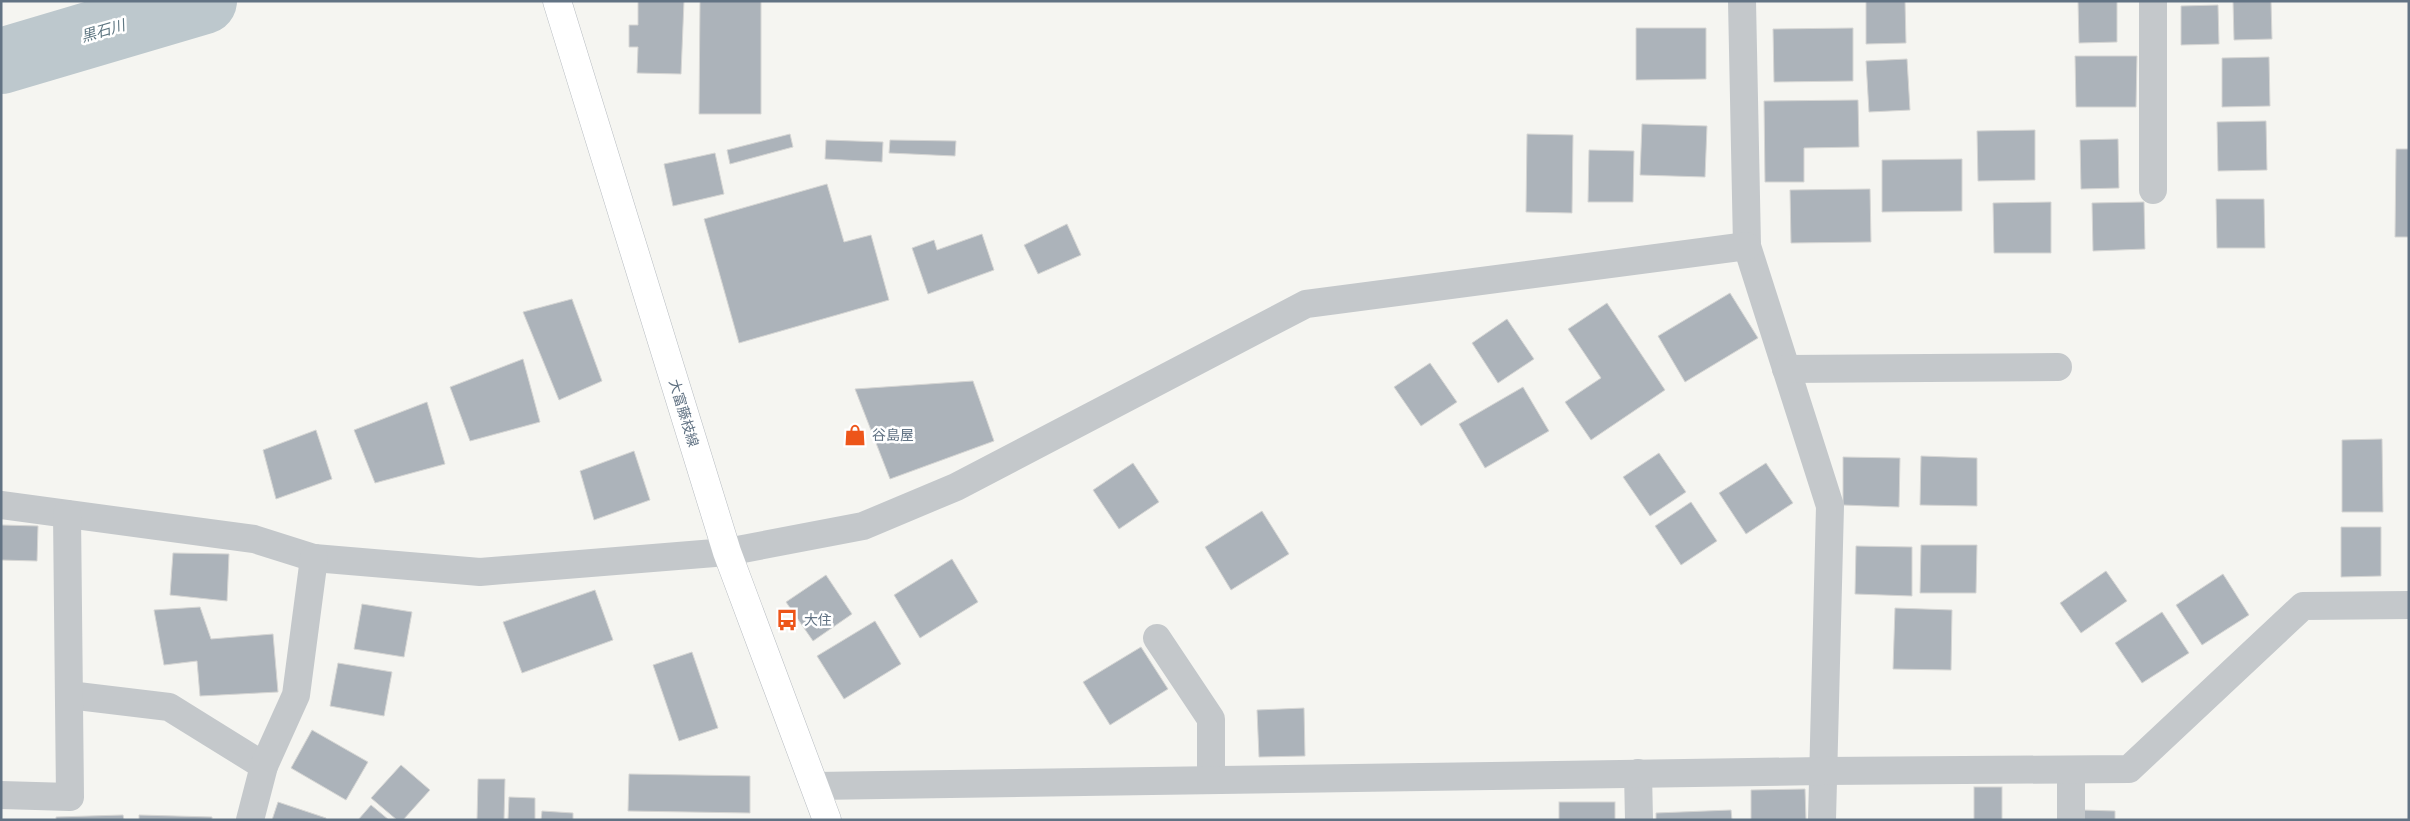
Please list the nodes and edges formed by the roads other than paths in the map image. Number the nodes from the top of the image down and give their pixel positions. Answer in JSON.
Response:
{"nodes":[{"id":1,"x":557,"y":1,"type":"edge"},
{"id":2,"x":1742,"y":1,"type":"edge"},
{"id":3,"x":2152,"y":1,"type":"edge"},
{"id":4,"x":2154,"y":190,"type":"dead end"},
{"id":5,"x":1746,"y":246,"type":"junction"},
{"id":6,"x":2058,"y":367,"type":"dead end"},
{"id":7,"x":1786,"y":369,"type":"junction"},
{"id":8,"x":1,"y":505,"type":"edge"},
{"id":9,"x":67,"y":514,"type":"junction"},
{"id":10,"x":727,"y":552,"type":"junction"},
{"id":11,"x":314,"y":558,"type":"junction"},
{"id":12,"x":2409,"y":605,"type":"edge"},
{"id":13,"x":1156,"y":638,"type":"dead end"},
{"id":14,"x":69,"y":696,"type":"junction"},
{"id":15,"x":264,"y":766,"type":"junction"},
{"id":16,"x":2071,"y":770,"type":"junction"},
{"id":17,"x":1822,"y":771,"type":"junction"},
{"id":18,"x":1638,"y":773,"type":"junction"},
{"id":19,"x":1211,"y":780,"type":"junction"},
{"id":20,"x":815,"y":786,"type":"junction"},
{"id":21,"x":1,"y":795,"type":"edge"},
{"id":22,"x":250,"y":820,"type":"edge"},
{"id":23,"x":827,"y":820,"type":"edge"},
{"id":24,"x":1639,"y":820,"type":"edge"},
{"id":25,"x":1822,"y":820,"type":"edge"},
{"id":26,"x":2071,"y":820,"type":"edge"}],
"edges":[{"from":1,"to":10,"type":"main road","name":"大富藤枝線"},
{"from":2,"to":5,"type":"street"},
{"from":3,"to":4,"type":"street"},
{"from":5,"to":7,"type":"street"},
{"from":5,"to":10,"type":"street"},
{"from":6,"to":7,"type":"street"},
{"from":7,"to":17,"type":"street"},
{"from":8,"to":9,"type":"street"},
{"from":9,"to":11,"type":"street"},
{"from":9,"to":14,"type":"street"},
{"from":10,"to":11,"type":"street"},
{"from":10,"to":20,"type":"main road","name":"大富藤枝線"},
{"from":11,"to":15,"type":"street"},
{"from":12,"to":16,"type":"street"},
{"from":13,"to":19,"type":"street"},
{"from":14,"to":15,"type":"street"},
{"from":14,"to":21,"type":"street"},
{"from":15,"to":22,"type":"street"},
{"from":16,"to":17,"type":"street"},
{"from":16,"to":26,"type":"street"},
{"from":17,"to":18,"type":"street"},
{"from":17,"to":25,"type":"street"},
{"from":18,"to":19,"type":"street"},
{"from":18,"to":24,"type":"street"},
{"from":19,"to":20,"type":"street"},
{"from":20,"to":23,"type":"main road","name":"大富藤枝線"}]}
